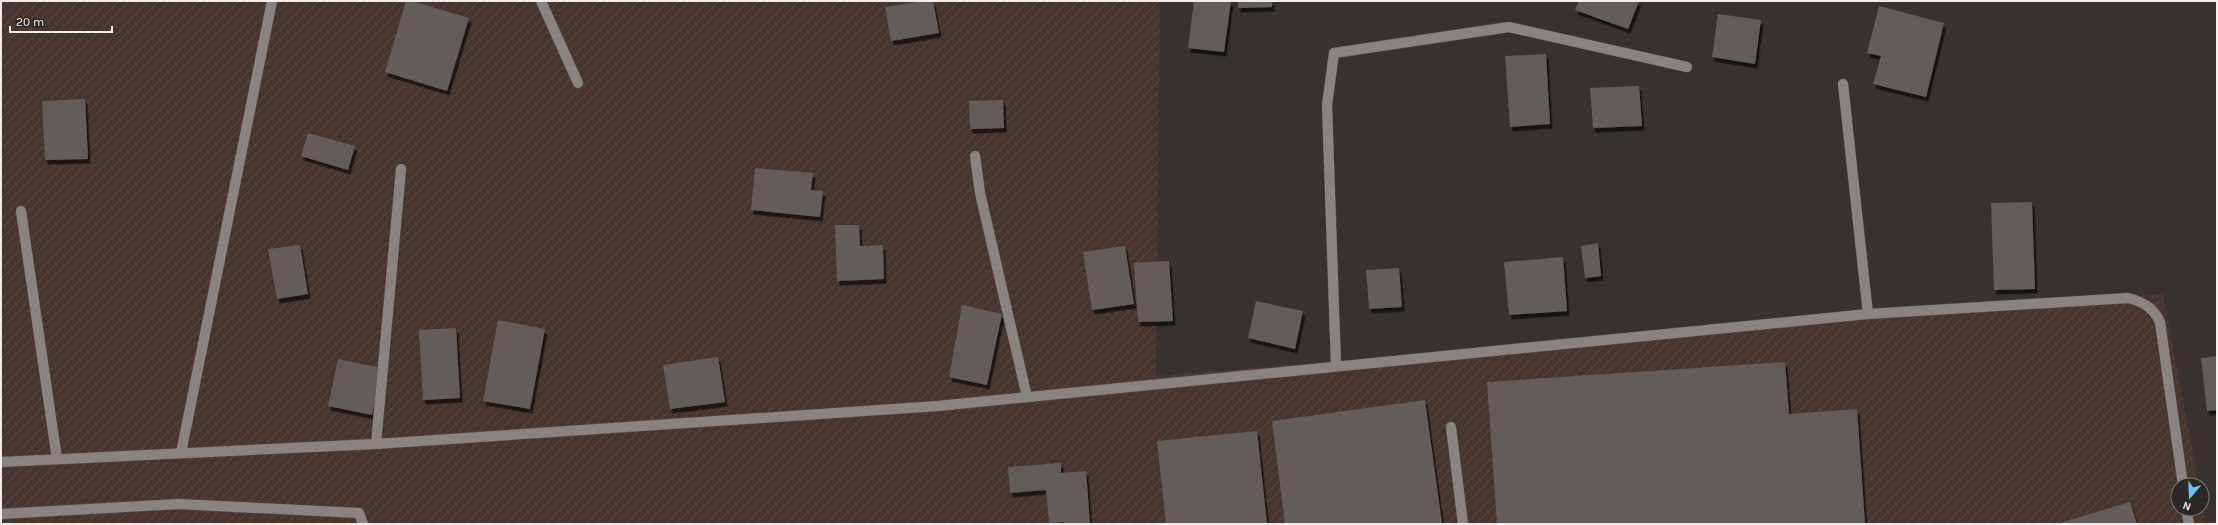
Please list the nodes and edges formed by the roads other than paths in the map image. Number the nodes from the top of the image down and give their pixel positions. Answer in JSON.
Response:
{"nodes":[{"id":1,"x":272,"y":1,"type":"edge"},
{"id":2,"x":541,"y":1,"type":"edge"},
{"id":3,"x":1688,"y":68,"type":"dead end"},
{"id":4,"x":578,"y":83,"type":"dead end"},
{"id":5,"x":1843,"y":84,"type":"dead end"},
{"id":6,"x":975,"y":156,"type":"dead end"},
{"id":7,"x":401,"y":169,"type":"dead end"},
{"id":8,"x":21,"y":211,"type":"dead end"},
{"id":9,"x":1868,"y":314,"type":"junction"},
{"id":10,"x":1336,"y":366,"type":"junction"},
{"id":11,"x":1028,"y":397,"type":"junction"},
{"id":12,"x":1451,"y":427,"type":"dead end"},
{"id":13,"x":376,"y":444,"type":"junction"},
{"id":14,"x":181,"y":453,"type":"junction"},
{"id":15,"x":57,"y":459,"type":"junction"},
{"id":16,"x":1,"y":462,"type":"edge"},
{"id":17,"x":2182,"y":477,"type":"edge"},
{"id":18,"x":1,"y":514,"type":"edge"},
{"id":19,"x":363,"y":524,"type":"edge"},
{"id":20,"x":1463,"y":524,"type":"edge"}],
"edges":[{"from":1,"to":14,"type":"street"},
{"from":2,"to":4,"type":"street"},
{"from":3,"to":10,"type":"street"},
{"from":5,"to":9,"type":"street"},
{"from":6,"to":11,"type":"street"},
{"from":7,"to":13,"type":"street"},
{"from":8,"to":15,"type":"street"},
{"from":9,"to":10,"type":"street"},
{"from":9,"to":17,"type":"street"},
{"from":10,"to":11,"type":"street"},
{"from":11,"to":13,"type":"street"},
{"from":12,"to":20,"type":"street"},
{"from":13,"to":14,"type":"street"},
{"from":14,"to":15,"type":"street"},
{"from":15,"to":16,"type":"street"},
{"from":18,"to":19,"type":"street"}]}
